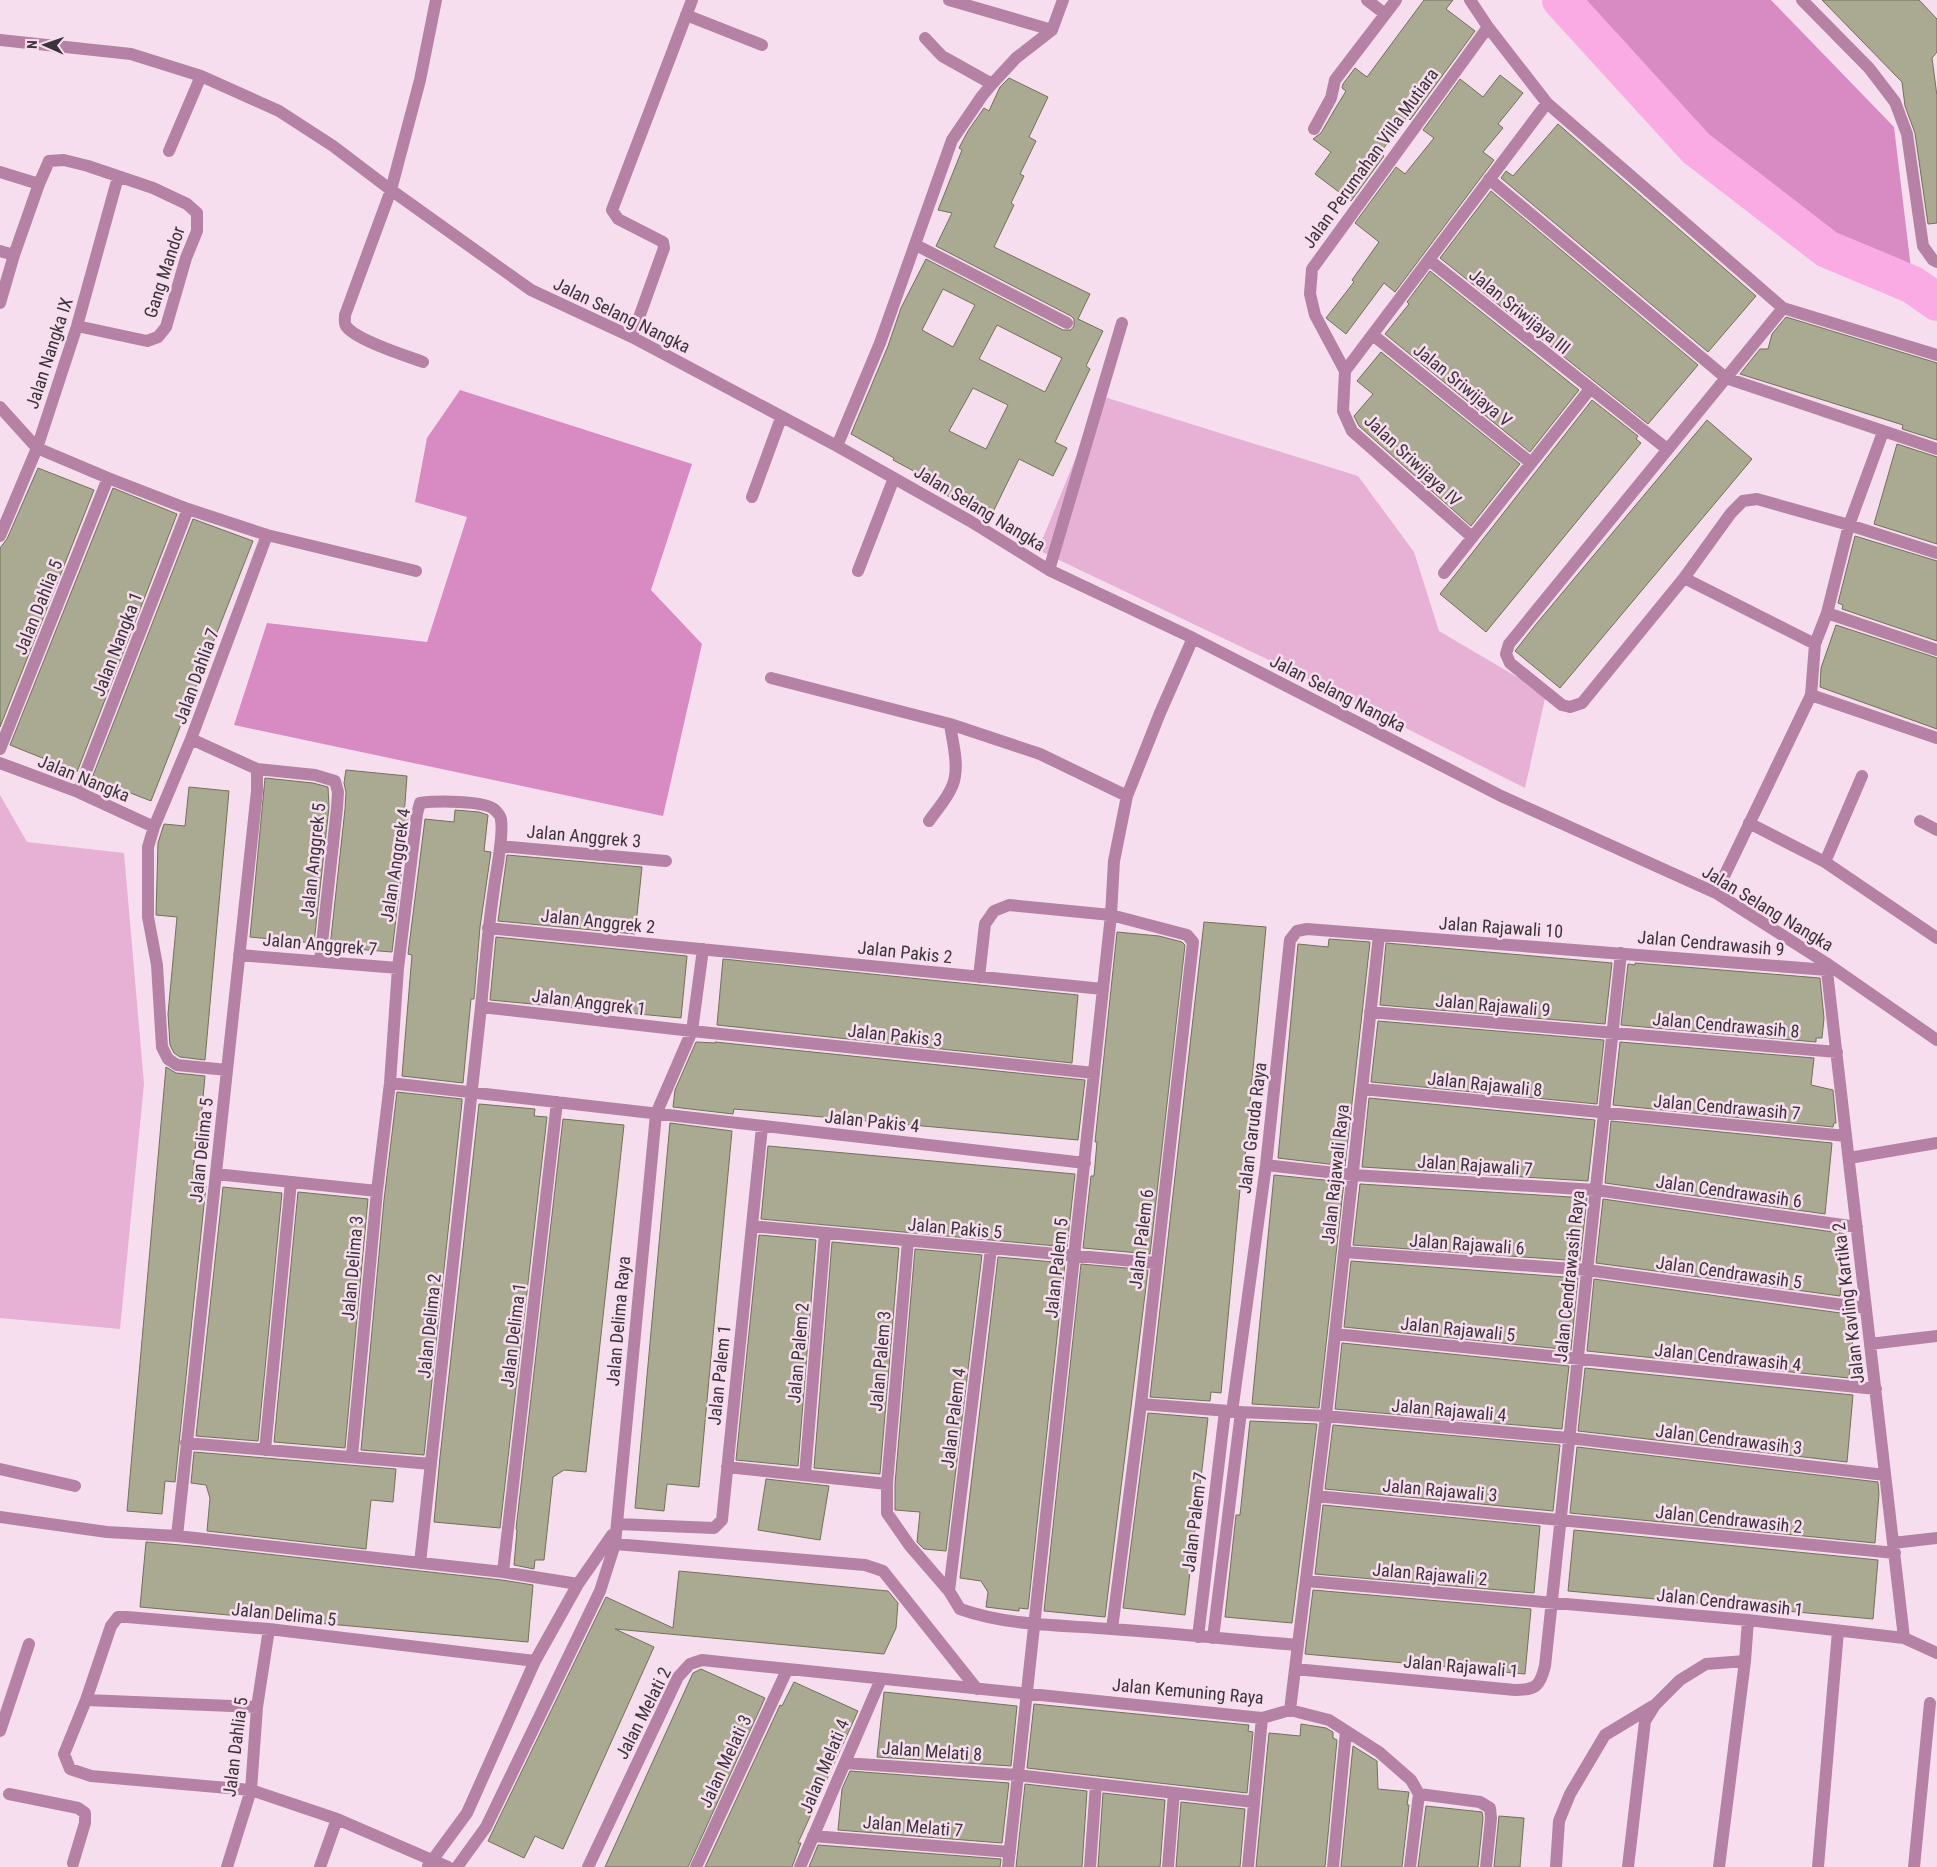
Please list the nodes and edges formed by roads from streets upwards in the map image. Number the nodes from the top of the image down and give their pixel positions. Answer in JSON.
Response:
{"nodes":[{"id":1,"x":435,"y":0,"type":"edge"},
{"id":2,"x":692,"y":0,"type":"edge"},
{"id":3,"x":948,"y":0,"type":"edge"},
{"id":4,"x":1063,"y":0,"type":"edge"},
{"id":5,"x":1367,"y":0,"type":"edge"},
{"id":6,"x":1396,"y":0,"type":"edge"},
{"id":7,"x":1470,"y":0,"type":"edge"},
{"id":8,"x":1802,"y":0,"type":"edge"},
{"id":9,"x":1385,"y":14,"type":"junction"},
{"id":10,"x":686,"y":15,"type":"junction"},
{"id":11,"x":1488,"y":27,"type":"junction"},
{"id":12,"x":1052,"y":30,"type":"junction"},
{"id":13,"x":925,"y":38,"type":"dead end"},
{"id":14,"x":0,"y":40,"type":"edge"},
{"id":15,"x":762,"y":45,"type":"dead end"},
{"id":16,"x":201,"y":76,"type":"junction"},
{"id":17,"x":992,"y":84,"type":"junction"},
{"id":18,"x":1546,"y":103,"type":"junction"},
{"id":19,"x":1314,"y":129,"type":"dead end"},
{"id":20,"x":169,"y":151,"type":"dead end"},
{"id":21,"x":0,"y":172,"type":"edge"},
{"id":22,"x":118,"y":177,"type":"junction"},
{"id":23,"x":1490,"y":179,"type":"junction"},
{"id":24,"x":39,"y":184,"type":"junction"},
{"id":25,"x":391,"y":190,"type":"junction"},
{"id":26,"x":916,"y":245,"type":"junction"},
{"id":27,"x":0,"y":251,"type":"edge"},
{"id":28,"x":14,"y":256,"type":"junction"},
{"id":29,"x":1429,"y":260,"type":"junction"},
{"id":30,"x":1937,"y":262,"type":"edge"},
{"id":31,"x":0,"y":303,"type":"edge"},
{"id":32,"x":1783,"y":308,"type":"junction"},
{"id":33,"x":1122,"y":323,"type":"dead end"},
{"id":34,"x":1067,"y":324,"type":"dead end"},
{"id":35,"x":77,"y":326,"type":"junction"},
{"id":36,"x":1372,"y":335,"type":"junction"},
{"id":37,"x":632,"y":337,"type":"junction"},
{"id":38,"x":1937,"y":355,"type":"edge"},
{"id":39,"x":423,"y":362,"type":"dead end"},
{"id":40,"x":1345,"y":371,"type":"junction"},
{"id":41,"x":1726,"y":378,"type":"junction"},
{"id":42,"x":1590,"y":388,"type":"junction"},
{"id":43,"x":0,"y":407,"type":"edge"},
{"id":44,"x":781,"y":418,"type":"junction"},
{"id":45,"x":1884,"y":432,"type":"junction"},
{"id":46,"x":837,"y":446,"type":"junction"},
{"id":47,"x":36,"y":448,"type":"junction"},
{"id":48,"x":1937,"y":448,"type":"edge"},
{"id":49,"x":1667,"y":449,"type":"junction"},
{"id":50,"x":1531,"y":463,"type":"junction"},
{"id":51,"x":108,"y":478,"type":"junction"},
{"id":52,"x":894,"y":478,"type":"junction"},
{"id":53,"x":752,"y":496,"type":"dead end"},
{"id":54,"x":188,"y":509,"type":"junction"},
{"id":55,"x":1849,"y":526,"type":"junction"},
{"id":56,"x":266,"y":535,"type":"junction"},
{"id":57,"x":0,"y":536,"type":"edge"},
{"id":58,"x":1472,"y":537,"type":"junction"},
{"id":59,"x":1937,"y":553,"type":"edge"},
{"id":60,"x":858,"y":570,"type":"dead end"},
{"id":61,"x":1050,"y":570,"type":"junction"},
{"id":62,"x":416,"y":571,"type":"dead end"},
{"id":63,"x":1444,"y":573,"type":"dead end"},
{"id":64,"x":1684,"y":578,"type":"junction"},
{"id":65,"x":1827,"y":613,"type":"junction"},
{"id":66,"x":1193,"y":638,"type":"junction"},
{"id":67,"x":1815,"y":644,"type":"junction"},
{"id":68,"x":1937,"y":650,"type":"edge"},
{"id":69,"x":771,"y":678,"type":"dead end"},
{"id":70,"x":1810,"y":695,"type":"junction"},
{"id":71,"x":950,"y":724,"type":"junction"},
{"id":72,"x":1937,"y":738,"type":"edge"},
{"id":73,"x":191,"y":739,"type":"junction"},
{"id":74,"x":0,"y":749,"type":"edge"},
{"id":75,"x":0,"y":763,"type":"edge"},
{"id":76,"x":257,"y":769,"type":"junction"},
{"id":77,"x":1862,"y":776,"type":"dead end"},
{"id":78,"x":78,"y":792,"type":"junction"},
{"id":79,"x":1128,"y":796,"type":"junction"},
{"id":80,"x":929,"y":821,"type":"dead end"},
{"id":81,"x":1920,"y":821,"type":"dead end"},
{"id":82,"x":1749,"y":823,"type":"junction"},
{"id":83,"x":154,"y":827,"type":"junction"},
{"id":84,"x":1937,"y":830,"type":"edge"},
{"id":85,"x":500,"y":846,"type":"junction"},
{"id":86,"x":666,"y":860,"type":"dead end"},
{"id":87,"x":1825,"y":862,"type":"junction"},
{"id":88,"x":1716,"y":893,"type":"junction"},
{"id":89,"x":1111,"y":914,"type":"junction"},
{"id":90,"x":488,"y":928,"type":"junction"},
{"id":91,"x":1379,"y":935,"type":"junction"},
{"id":92,"x":1937,"y":938,"type":"edge"},
{"id":93,"x":703,"y":949,"type":"junction"},
{"id":94,"x":1621,"y":953,"type":"junction"},
{"id":95,"x":239,"y":956,"type":"junction"},
{"id":96,"x":320,"y":961,"type":"junction"},
{"id":97,"x":1826,"y":966,"type":"junction"},
{"id":98,"x":398,"y":968,"type":"junction"},
{"id":99,"x":979,"y":977,"type":"junction"},
{"id":100,"x":1103,"y":990,"type":"junction"},
{"id":101,"x":482,"y":1007,"type":"junction"},
{"id":102,"x":1370,"y":1012,"type":"junction"},
{"id":103,"x":692,"y":1031,"type":"junction"},
{"id":104,"x":1613,"y":1034,"type":"junction"},
{"id":105,"x":1937,"y":1040,"type":"edge"},
{"id":106,"x":1836,"y":1052,"type":"junction"},
{"id":107,"x":227,"y":1070,"type":"junction"},
{"id":108,"x":1094,"y":1073,"type":"junction"},
{"id":109,"x":390,"y":1084,"type":"junction"},
{"id":110,"x":1362,"y":1089,"type":"junction"},
{"id":111,"x":472,"y":1093,"type":"junction"},
{"id":112,"x":557,"y":1102,"type":"junction"},
{"id":113,"x":656,"y":1114,"type":"junction"},
{"id":114,"x":1604,"y":1114,"type":"junction"},
{"id":115,"x":762,"y":1127,"type":"junction"},
{"id":116,"x":1846,"y":1136,"type":"junction"},
{"id":117,"x":1937,"y":1142,"type":"edge"},
{"id":118,"x":1849,"y":1158,"type":"junction"},
{"id":119,"x":1084,"y":1163,"type":"junction"},
{"id":120,"x":1266,"y":1165,"type":"junction"},
{"id":121,"x":216,"y":1174,"type":"junction"},
{"id":122,"x":1352,"y":1175,"type":"junction"},
{"id":123,"x":291,"y":1182,"type":"junction"},
{"id":124,"x":1596,"y":1190,"type":"junction"},
{"id":125,"x":377,"y":1191,"type":"junction"},
{"id":126,"x":752,"y":1226,"type":"junction"},
{"id":127,"x":1857,"y":1227,"type":"junction"},
{"id":128,"x":825,"y":1233,"type":"junction"},
{"id":129,"x":908,"y":1241,"type":"junction"},
{"id":130,"x":991,"y":1249,"type":"junction"},
{"id":131,"x":1344,"y":1252,"type":"junction"},
{"id":132,"x":1075,"y":1257,"type":"junction"},
{"id":133,"x":1156,"y":1263,"type":"junction"},
{"id":134,"x":1587,"y":1270,"type":"junction"},
{"id":135,"x":1866,"y":1308,"type":"junction"},
{"id":136,"x":1335,"y":1334,"type":"junction"},
{"id":137,"x":1937,"y":1336,"type":"edge"},
{"id":138,"x":1870,"y":1344,"type":"junction"},
{"id":139,"x":1578,"y":1359,"type":"junction"},
{"id":140,"x":1876,"y":1389,"type":"junction"},
{"id":141,"x":1140,"y":1404,"type":"junction"},
{"id":142,"x":1233,"y":1412,"type":"junction"},
{"id":143,"x":1326,"y":1416,"type":"junction"},
{"id":144,"x":1569,"y":1438,"type":"junction"},
{"id":145,"x":186,"y":1443,"type":"junction"},
{"id":146,"x":265,"y":1450,"type":"junction"},
{"id":147,"x":352,"y":1456,"type":"junction"},
{"id":148,"x":431,"y":1464,"type":"junction"},
{"id":149,"x":727,"y":1467,"type":"junction"},
{"id":150,"x":0,"y":1469,"type":"edge"},
{"id":151,"x":804,"y":1475,"type":"junction"},
{"id":152,"x":1886,"y":1475,"type":"junction"},
{"id":153,"x":887,"y":1484,"type":"junction"},
{"id":154,"x":75,"y":1486,"type":"dead end"},
{"id":155,"x":1316,"y":1496,"type":"junction"},
{"id":156,"x":0,"y":1517,"type":"edge"},
{"id":157,"x":1560,"y":1519,"type":"junction"},
{"id":158,"x":613,"y":1535,"type":"junction"},
{"id":159,"x":177,"y":1536,"type":"junction"},
{"id":160,"x":1937,"y":1538,"type":"edge"},
{"id":161,"x":1894,"y":1548,"type":"junction"},
{"id":162,"x":420,"y":1563,"type":"junction"},
{"id":163,"x":503,"y":1572,"type":"junction"},
{"id":164,"x":1306,"y":1581,"type":"junction"},
{"id":165,"x":578,"y":1584,"type":"junction"},
{"id":166,"x":949,"y":1591,"type":"junction"},
{"id":167,"x":1551,"y":1602,"type":"junction"},
{"id":168,"x":1748,"y":1620,"type":"junction"},
{"id":169,"x":1036,"y":1625,"type":"junction"},
{"id":170,"x":269,"y":1629,"type":"junction"},
{"id":171,"x":1112,"y":1629,"type":"junction"},
{"id":172,"x":1838,"y":1631,"type":"junction"},
{"id":173,"x":1198,"y":1637,"type":"junction"},
{"id":174,"x":1213,"y":1638,"type":"junction"},
{"id":175,"x":1904,"y":1638,"type":"junction"},
{"id":176,"x":29,"y":1644,"type":"dead end"},
{"id":177,"x":1298,"y":1645,"type":"junction"},
{"id":178,"x":1937,"y":1653,"type":"edge"},
{"id":179,"x":535,"y":1661,"type":"junction"},
{"id":180,"x":1745,"y":1661,"type":"junction"},
{"id":181,"x":1295,"y":1668,"type":"junction"},
{"id":182,"x":787,"y":1670,"type":"junction"},
{"id":183,"x":880,"y":1679,"type":"junction"},
{"id":184,"x":978,"y":1689,"type":"junction"},
{"id":185,"x":1026,"y":1694,"type":"junction"},
{"id":186,"x":86,"y":1700,"type":"junction"},
{"id":187,"x":1930,"y":1703,"type":"dead end"},
{"id":188,"x":1655,"y":1705,"type":"junction"},
{"id":189,"x":258,"y":1707,"type":"junction"},
{"id":190,"x":1290,"y":1710,"type":"junction"},
{"id":191,"x":1262,"y":1718,"type":"junction"},
{"id":192,"x":0,"y":1731,"type":"edge"},
{"id":193,"x":1346,"y":1731,"type":"junction"},
{"id":194,"x":845,"y":1763,"type":"junction"},
{"id":195,"x":1018,"y":1775,"type":"junction"},
{"id":196,"x":1096,"y":1784,"type":"junction"},
{"id":197,"x":251,"y":1790,"type":"junction"},
{"id":198,"x":1174,"y":1793,"type":"junction"},
{"id":199,"x":8,"y":1794,"type":"dead end"},
{"id":200,"x":1419,"y":1794,"type":"junction"},
{"id":201,"x":1254,"y":1802,"type":"junction"},
{"id":202,"x":337,"y":1819,"type":"junction"},
{"id":203,"x":813,"y":1836,"type":"junction"},
{"id":204,"x":1010,"y":1852,"type":"junction"},
{"id":205,"x":430,"y":1863,"type":"edge"},
{"id":206,"x":72,"y":1865,"type":"edge"},
{"id":207,"x":86,"y":1867,"type":"edge"},
{"id":208,"x":227,"y":1867,"type":"edge"},
{"id":209,"x":320,"y":1867,"type":"edge"},
{"id":210,"x":448,"y":1867,"type":"edge"},
{"id":211,"x":457,"y":1867,"type":"edge"},
{"id":212,"x":588,"y":1867,"type":"edge"},
{"id":213,"x":696,"y":1867,"type":"edge"},
{"id":214,"x":800,"y":1867,"type":"edge"},
{"id":215,"x":1008,"y":1867,"type":"edge"},
{"id":216,"x":1090,"y":1867,"type":"edge"},
{"id":217,"x":1168,"y":1867,"type":"edge"},
{"id":218,"x":1248,"y":1867,"type":"edge"},
{"id":219,"x":1333,"y":1867,"type":"edge"},
{"id":220,"x":1410,"y":1867,"type":"edge"},
{"id":221,"x":1486,"y":1867,"type":"edge"},
{"id":222,"x":1556,"y":1867,"type":"edge"},
{"id":223,"x":1628,"y":1867,"type":"edge"},
{"id":224,"x":1719,"y":1867,"type":"edge"},
{"id":225,"x":1818,"y":1867,"type":"edge"},
{"id":226,"x":1914,"y":1867,"type":"edge"}],
"edges":[{"from":1,"to":25,"type":"street"},
{"from":2,"to":10,"type":"street"},
{"from":3,"to":12,"type":"street"},
{"from":4,"to":12,"type":"street"},
{"from":5,"to":9,"type":"street"},
{"from":6,"to":9,"type":"street"},
{"from":7,"to":11,"type":"street"},
{"from":8,"to":30,"type":"street"},
{"from":9,"to":19,"type":"street"},
{"from":10,"to":15,"type":"street"},
{"from":10,"to":37,"type":"street"},
{"from":11,"to":18,"type":"street"},
{"from":11,"to":40,"type":"street","name":"Jalan Perumahan Villa Mutiara"},
{"from":12,"to":17,"type":"street"},
{"from":13,"to":17,"type":"street"},
{"from":14,"to":16,"type":"street","name":"Jalan Selang Nangka"},
{"from":16,"to":20,"type":"street"},
{"from":16,"to":25,"type":"street","name":"Jalan Selang Nangka"},
{"from":17,"to":26,"type":"street"},
{"from":18,"to":23,"type":"street"},
{"from":18,"to":32,"type":"street"},
{"from":21,"to":24,"type":"street"},
{"from":22,"to":24,"type":"street"},
{"from":22,"to":35,"type":"street","name":"Jalan Nangka IX"},
{"from":22,"to":35,"type":"street","name":"Gang Mandor"},
{"from":23,"to":29,"type":"street"},
{"from":23,"to":41,"type":"street"},
{"from":24,"to":28,"type":"street"},
{"from":25,"to":37,"type":"street","name":"Jalan Selang Nangka"},
{"from":25,"to":39,"type":"street"},
{"from":26,"to":34,"type":"street"},
{"from":26,"to":46,"type":"street"},
{"from":27,"to":28,"type":"street"},
{"from":28,"to":31,"type":"street"},
{"from":29,"to":36,"type":"street"},
{"from":29,"to":42,"type":"street","name":"Jalan Sriwijaya III"},
{"from":32,"to":38,"type":"street"},
{"from":32,"to":41,"type":"street"},
{"from":33,"to":61,"type":"street"},
{"from":35,"to":47,"type":"street","name":"Jalan Nangka IX"},
{"from":36,"to":40,"type":"street"},
{"from":36,"to":50,"type":"street","name":"Jalan Sriwijaya V"},
{"from":37,"to":44,"type":"street","name":"Jalan Selang Nangka"},
{"from":40,"to":58,"type":"street","name":"Jalan Sriwijaya IV"},
{"from":41,"to":45,"type":"street"},
{"from":41,"to":49,"type":"street"},
{"from":42,"to":49,"type":"street","name":"Jalan Sriwijaya III"},
{"from":42,"to":50,"type":"street"},
{"from":43,"to":47,"type":"street"},
{"from":44,"to":46,"type":"street","name":"Jalan Selang Nangka"},
{"from":44,"to":53,"type":"street"},
{"from":45,"to":48,"type":"street"},
{"from":45,"to":55,"type":"street"},
{"from":46,"to":52,"type":"street","name":"Jalan Selang Nangka"},
{"from":47,"to":51,"type":"street"},
{"from":47,"to":57,"type":"street","name":"Jalan Nangka IX"},
{"from":49,"to":64,"type":"street"},
{"from":50,"to":58,"type":"street"},
{"from":51,"to":54,"type":"street"},
{"from":51,"to":74,"type":"street","name":"Jalan Dahlia 5"},
{"from":52,"to":60,"type":"street"},
{"from":52,"to":61,"type":"street","name":"Jalan Selang Nangka"},
{"from":54,"to":56,"type":"street"},
{"from":54,"to":78,"type":"street","name":"Jalan Nangka 1"},
{"from":55,"to":59,"type":"street"},
{"from":55,"to":64,"type":"street"},
{"from":55,"to":65,"type":"street"},
{"from":56,"to":62,"type":"street"},
{"from":56,"to":73,"type":"street","name":"Jalan Dahlia 7"},
{"from":58,"to":63,"type":"street"},
{"from":61,"to":66,"type":"street","name":"Jalan Selang Nangka"},
{"from":64,"to":67,"type":"street"},
{"from":65,"to":67,"type":"street"},
{"from":65,"to":68,"type":"street"},
{"from":66,"to":79,"type":"street","name":"Jalan Palem 5"},
{"from":66,"to":88,"type":"street","name":"Jalan Selang Nangka"},
{"from":67,"to":70,"type":"street"},
{"from":69,"to":71,"type":"street"},
{"from":70,"to":72,"type":"street"},
{"from":70,"to":82,"type":"street"},
{"from":71,"to":79,"type":"street"},
{"from":71,"to":80,"type":"street"},
{"from":73,"to":76,"type":"street"},
{"from":73,"to":83,"type":"street","name":"Jalan Dahlia 7"},
{"from":75,"to":78,"type":"street","name":"Jalan Nangka"},
{"from":76,"to":95,"type":"street","name":"Jalan Delima 5"},
{"from":76,"to":96,"type":"street","name":"Jalan Anggrek 5"},
{"from":77,"to":87,"type":"street"},
{"from":78,"to":83,"type":"street","name":"Jalan Nangka"},
{"from":79,"to":89,"type":"street","name":"Jalan Palem 5"},
{"from":81,"to":84,"type":"street"},
{"from":82,"to":87,"type":"street"},
{"from":82,"to":88,"type":"street"},
{"from":83,"to":107,"type":"street","name":"Jalan Dahlia 7"},
{"from":85,"to":86,"type":"street","name":"Jalan Anggrek 3"},
{"from":85,"to":90,"type":"street","name":"Jalan Anggrek 4"},
{"from":85,"to":98,"type":"street","name":"Jalan Anggrek 4"},
{"from":87,"to":92,"type":"street"},
{"from":88,"to":97,"type":"street","name":"Jalan Selang Nangka"},
{"from":89,"to":99,"type":"street","name":"Jalan Palem 6"},
{"from":89,"to":100,"type":"street","name":"Jalan Palem 5"},
{"from":89,"to":133,"type":"street","name":"Jalan Palem 6"},
{"from":90,"to":93,"type":"street","name":"Jalan Anggrek 2"},
{"from":90,"to":101,"type":"street","name":"Jalan Anggrek 4"},
{"from":91,"to":94,"type":"street","name":"Jalan Rajawali 10"},
{"from":91,"to":102,"type":"street","name":"Jalan Rajawali Raya"},
{"from":91,"to":120,"type":"street","name":"Jalan Garuda Raya"},
{"from":93,"to":99,"type":"street","name":"Jalan Pakis 2"},
{"from":93,"to":103,"type":"street","name":"Jalan Delima Raya"},
{"from":94,"to":97,"type":"street","name":"Jalan Cendrawasih 9"},
{"from":94,"to":104,"type":"street","name":"Jalan Cendrawasih Raya"},
{"from":95,"to":96,"type":"street","name":"Jalan Anggrek 7"},
{"from":95,"to":107,"type":"street","name":"Jalan Delima 5"},
{"from":96,"to":98,"type":"street","name":"Jalan Anggrek 7"},
{"from":97,"to":105,"type":"street","name":"Jalan Selang Nangka"},
{"from":97,"to":106,"type":"street","name":"Jalan Kavling Kartika 2"},
{"from":98,"to":109,"type":"street","name":"Jalan Anggrek 4"},
{"from":99,"to":100,"type":"street","name":"Jalan Pakis 2"},
{"from":100,"to":108,"type":"street","name":"Jalan Palem 5"},
{"from":101,"to":103,"type":"street","name":"Jalan Anggrek 1"},
{"from":101,"to":111,"type":"street","name":"Jalan Anggrek 4"},
{"from":102,"to":104,"type":"street","name":"Jalan Rajawali 9"},
{"from":102,"to":110,"type":"street","name":"Jalan Rajawali Raya"},
{"from":103,"to":108,"type":"street","name":"Jalan Pakis 3"},
{"from":103,"to":113,"type":"street","name":"Jalan Delima Raya"},
{"from":104,"to":106,"type":"street","name":"Jalan Cendrawasih 8"},
{"from":104,"to":114,"type":"street","name":"Jalan Cendrawasih Raya"},
{"from":106,"to":116,"type":"street","name":"Jalan Kavling Kartika 2"},
{"from":107,"to":121,"type":"street","name":"Jalan Delima 5"},
{"from":108,"to":119,"type":"street","name":"Jalan Palem 5"},
{"from":109,"to":111,"type":"street","name":"Jalan Pakis 4"},
{"from":109,"to":125,"type":"street","name":"Jalan Delima 3"},
{"from":110,"to":114,"type":"street","name":"Jalan Rajawali 8"},
{"from":110,"to":122,"type":"street","name":"Jalan Rajawali Raya"},
{"from":111,"to":112,"type":"street","name":"Jalan Pakis 4"},
{"from":111,"to":148,"type":"street","name":"Jalan Delima 2"},
{"from":112,"to":113,"type":"street","name":"Jalan Pakis 4"},
{"from":112,"to":163,"type":"street","name":"Jalan Delima 1"},
{"from":113,"to":115,"type":"street","name":"Jalan Pakis 4"},
{"from":113,"to":158,"type":"street","name":"Jalan Delima Raya"},
{"from":114,"to":116,"type":"street","name":"Jalan Cendrawasih 7"},
{"from":114,"to":124,"type":"street","name":"Jalan Cendrawasih Raya"},
{"from":115,"to":119,"type":"street","name":"Jalan Pakis 4"},
{"from":115,"to":126,"type":"street","name":"Jalan Palem 1"},
{"from":116,"to":118,"type":"street","name":"Jalan Kavling Kartika 2"},
{"from":117,"to":118,"type":"street"},
{"from":118,"to":127,"type":"street","name":"Jalan Kavling Kartika 2"},
{"from":119,"to":132,"type":"street","name":"Jalan Palem 5"},
{"from":120,"to":122,"type":"street","name":"Jalan Rajawali 7"},
{"from":120,"to":142,"type":"street","name":"Jalan Garuda Raya"},
{"from":121,"to":123,"type":"street"},
{"from":121,"to":145,"type":"street","name":"Jalan Delima 5"},
{"from":122,"to":124,"type":"street","name":"Jalan Rajawali 7"},
{"from":122,"to":131,"type":"street","name":"Jalan Rajawali Raya"},
{"from":123,"to":125,"type":"street"},
{"from":123,"to":146,"type":"street"},
{"from":124,"to":127,"type":"street","name":"Jalan Cendrawasih 6"},
{"from":124,"to":134,"type":"street","name":"Jalan Cendrawasih Raya"},
{"from":125,"to":147,"type":"street","name":"Jalan Delima 3"},
{"from":126,"to":128,"type":"street","name":"Jalan Pakis 5"},
{"from":126,"to":149,"type":"street","name":"Jalan Palem 1"},
{"from":127,"to":135,"type":"street","name":"Jalan Kavling Kartika 2"},
{"from":128,"to":129,"type":"street","name":"Jalan Pakis 5"},
{"from":128,"to":151,"type":"street","name":"Jalan Palem 2"},
{"from":129,"to":130,"type":"street","name":"Jalan Pakis 5"},
{"from":129,"to":153,"type":"street","name":"Jalan Palem 3"},
{"from":130,"to":132,"type":"street","name":"Jalan Pakis 5"},
{"from":130,"to":166,"type":"street","name":"Jalan Palem 4"},
{"from":131,"to":134,"type":"street","name":"Jalan Rajawali 6"},
{"from":131,"to":136,"type":"street","name":"Jalan Rajawali Raya"},
{"from":132,"to":133,"type":"street","name":"Jalan Pakis 5"},
{"from":132,"to":169,"type":"street","name":"Jalan Palem 5"},
{"from":133,"to":141,"type":"street","name":"Jalan Palem 6"},
{"from":134,"to":135,"type":"street","name":"Jalan Cendrawasih 5"},
{"from":134,"to":139,"type":"street","name":"Jalan Cendrawasih Raya"},
{"from":135,"to":138,"type":"street","name":"Jalan Kavling Kartika 2"},
{"from":136,"to":139,"type":"street","name":"Jalan Rajawali 5"},
{"from":136,"to":143,"type":"street","name":"Jalan Rajawali Raya"},
{"from":137,"to":138,"type":"street"},
{"from":138,"to":140,"type":"street","name":"Jalan Kavling Kartika 2"},
{"from":139,"to":140,"type":"street","name":"Jalan Cendrawasih 4"},
{"from":139,"to":144,"type":"street","name":"Jalan Cendrawasih Raya"},
{"from":140,"to":152,"type":"street","name":"Jalan Kavling Kartika 2"},
{"from":141,"to":142,"type":"street","name":"Jalan Rajawali 4"},
{"from":141,"to":171,"type":"street","name":"Jalan Palem 6"},
{"from":142,"to":143,"type":"street","name":"Jalan Rajawali 4"},
{"from":142,"to":173,"type":"street","name":"Jalan Palem 7"},
{"from":142,"to":174,"type":"street","name":"Jalan Palem 7"},
{"from":143,"to":144,"type":"street","name":"Jalan Rajawali 4"},
{"from":143,"to":155,"type":"street","name":"Jalan Rajawali Raya"},
{"from":144,"to":152,"type":"street","name":"Jalan Cendrawasih 3"},
{"from":144,"to":157,"type":"street","name":"Jalan Cendrawasih Raya"},
{"from":145,"to":146,"type":"street"},
{"from":145,"to":159,"type":"street","name":"Jalan Delima 5"},
{"from":146,"to":147,"type":"street"},
{"from":147,"to":148,"type":"street"},
{"from":148,"to":162,"type":"street","name":"Jalan Delima 2"},
{"from":149,"to":151,"type":"street"},
{"from":149,"to":158,"type":"street","name":"Jalan Palem 1"},
{"from":150,"to":154,"type":"street"},
{"from":151,"to":153,"type":"street"},
{"from":152,"to":161,"type":"street","name":"Jalan Kavling Kartika 2"},
{"from":153,"to":166,"type":"street","name":"Jalan Palem 3"},
{"from":155,"to":157,"type":"street","name":"Jalan Rajawali 3"},
{"from":155,"to":164,"type":"street","name":"Jalan Rajawali Raya"},
{"from":156,"to":159,"type":"street"},
{"from":157,"to":161,"type":"street","name":"Jalan Cendrawasih 2"},
{"from":157,"to":167,"type":"street","name":"Jalan Cendrawasih Raya"},
{"from":158,"to":165,"type":"street"},
{"from":158,"to":184,"type":"street"},
{"from":158,"to":211,"type":"street","name":"Jalan Delima Raya"},
{"from":159,"to":162,"type":"street"},
{"from":160,"to":161,"type":"street","name":"Jalan Cendrawasih 2"},
{"from":161,"to":175,"type":"street","name":"Jalan Kavling Kartika 2"},
{"from":162,"to":163,"type":"street"},
{"from":163,"to":165,"type":"street"},
{"from":164,"to":167,"type":"street","name":"Jalan Rajawali 2"},
{"from":164,"to":177,"type":"street","name":"Jalan Rajawali Raya"},
{"from":165,"to":179,"type":"street"},
{"from":166,"to":169,"type":"street","name":"Jalan Palem 3"},
{"from":167,"to":168,"type":"street","name":"Jalan Cendrawasih 1"},
{"from":167,"to":181,"type":"street","name":"Jalan Rajawali 1"},
{"from":168,"to":172,"type":"street","name":"Jalan Cendrawasih 1"},
{"from":168,"to":180,"type":"street"},
{"from":169,"to":171,"type":"street","name":"Jalan Palem 3"},
{"from":169,"to":185,"type":"street","name":"Jalan Palem 5"},
{"from":170,"to":179,"type":"street","name":"Jalan Delima 5"},
{"from":170,"to":186,"type":"street","name":"Jalan Delima 5"},
{"from":170,"to":189,"type":"street","name":"Jalan Dahlia 5"},
{"from":171,"to":173,"type":"street","name":"Jalan Palem 3"},
{"from":172,"to":175,"type":"street","name":"Jalan Cendrawasih 1"},
{"from":172,"to":225,"type":"street"},
{"from":173,"to":174,"type":"street","name":"Jalan Palem 3"},
{"from":174,"to":177,"type":"street","name":"Jalan Palem 3"},
{"from":175,"to":178,"type":"street","name":"Jalan Cendrawasih 1"},
{"from":176,"to":192,"type":"street"},
{"from":177,"to":181,"type":"street","name":"Jalan Rajawali Raya"},
{"from":179,"to":205,"type":"street"},
{"from":180,"to":188,"type":"street"},
{"from":180,"to":224,"type":"street"},
{"from":181,"to":190,"type":"street","name":"Jalan Rajawali Raya"},
{"from":182,"to":183,"type":"street","name":"Jalan Melati 2"},
{"from":182,"to":212,"type":"street","name":"Jalan Melati 2"},
{"from":182,"to":213,"type":"street","name":"Jalan Melati 3"},
{"from":183,"to":184,"type":"street","name":"Jalan Kemuning Raya"},
{"from":183,"to":194,"type":"street","name":"Jalan Melati 4"},
{"from":184,"to":185,"type":"street","name":"Jalan Kemuning Raya"},
{"from":185,"to":191,"type":"street","name":"Jalan Kemuning Raya"},
{"from":185,"to":195,"type":"street"},
{"from":186,"to":189,"type":"street"},
{"from":186,"to":197,"type":"street","name":"Jalan Delima 5"},
{"from":187,"to":226,"type":"street"},
{"from":188,"to":222,"type":"street"},
{"from":188,"to":223,"type":"street"},
{"from":189,"to":197,"type":"street","name":"Jalan Dahlia 5"},
{"from":190,"to":191,"type":"street","name":"Jalan Kemuning Raya"},
{"from":190,"to":193,"type":"street"},
{"from":191,"to":201,"type":"street"},
{"from":193,"to":200,"type":"street"},
{"from":193,"to":219,"type":"street"},
{"from":194,"to":195,"type":"street","name":"Jalan Melati 8"},
{"from":194,"to":203,"type":"street","name":"Jalan Melati 4"},
{"from":195,"to":196,"type":"street","name":"Jalan Melati 8"},
{"from":195,"to":204,"type":"street"},
{"from":196,"to":198,"type":"street","name":"Jalan Melati 8"},
{"from":196,"to":216,"type":"street"},
{"from":197,"to":202,"type":"street","name":"Jalan Delima 5"},
{"from":197,"to":208,"type":"street","name":"Jalan Dahlia 5"},
{"from":198,"to":201,"type":"street","name":"Jalan Melati 8"},
{"from":198,"to":217,"type":"street"},
{"from":199,"to":206,"type":"street"},
{"from":200,"to":220,"type":"street"},
{"from":200,"to":221,"type":"street"},
{"from":201,"to":218,"type":"street"},
{"from":202,"to":205,"type":"street","name":"Jalan Delima 5"},
{"from":202,"to":209,"type":"street"},
{"from":203,"to":204,"type":"street","name":"Jalan Melati 7"},
{"from":203,"to":214,"type":"street","name":"Jalan Melati 4"},
{"from":204,"to":215,"type":"street"},
{"from":205,"to":210,"type":"street","name":"Jalan Delima 5"},
{"from":206,"to":207,"type":"street"}]}
